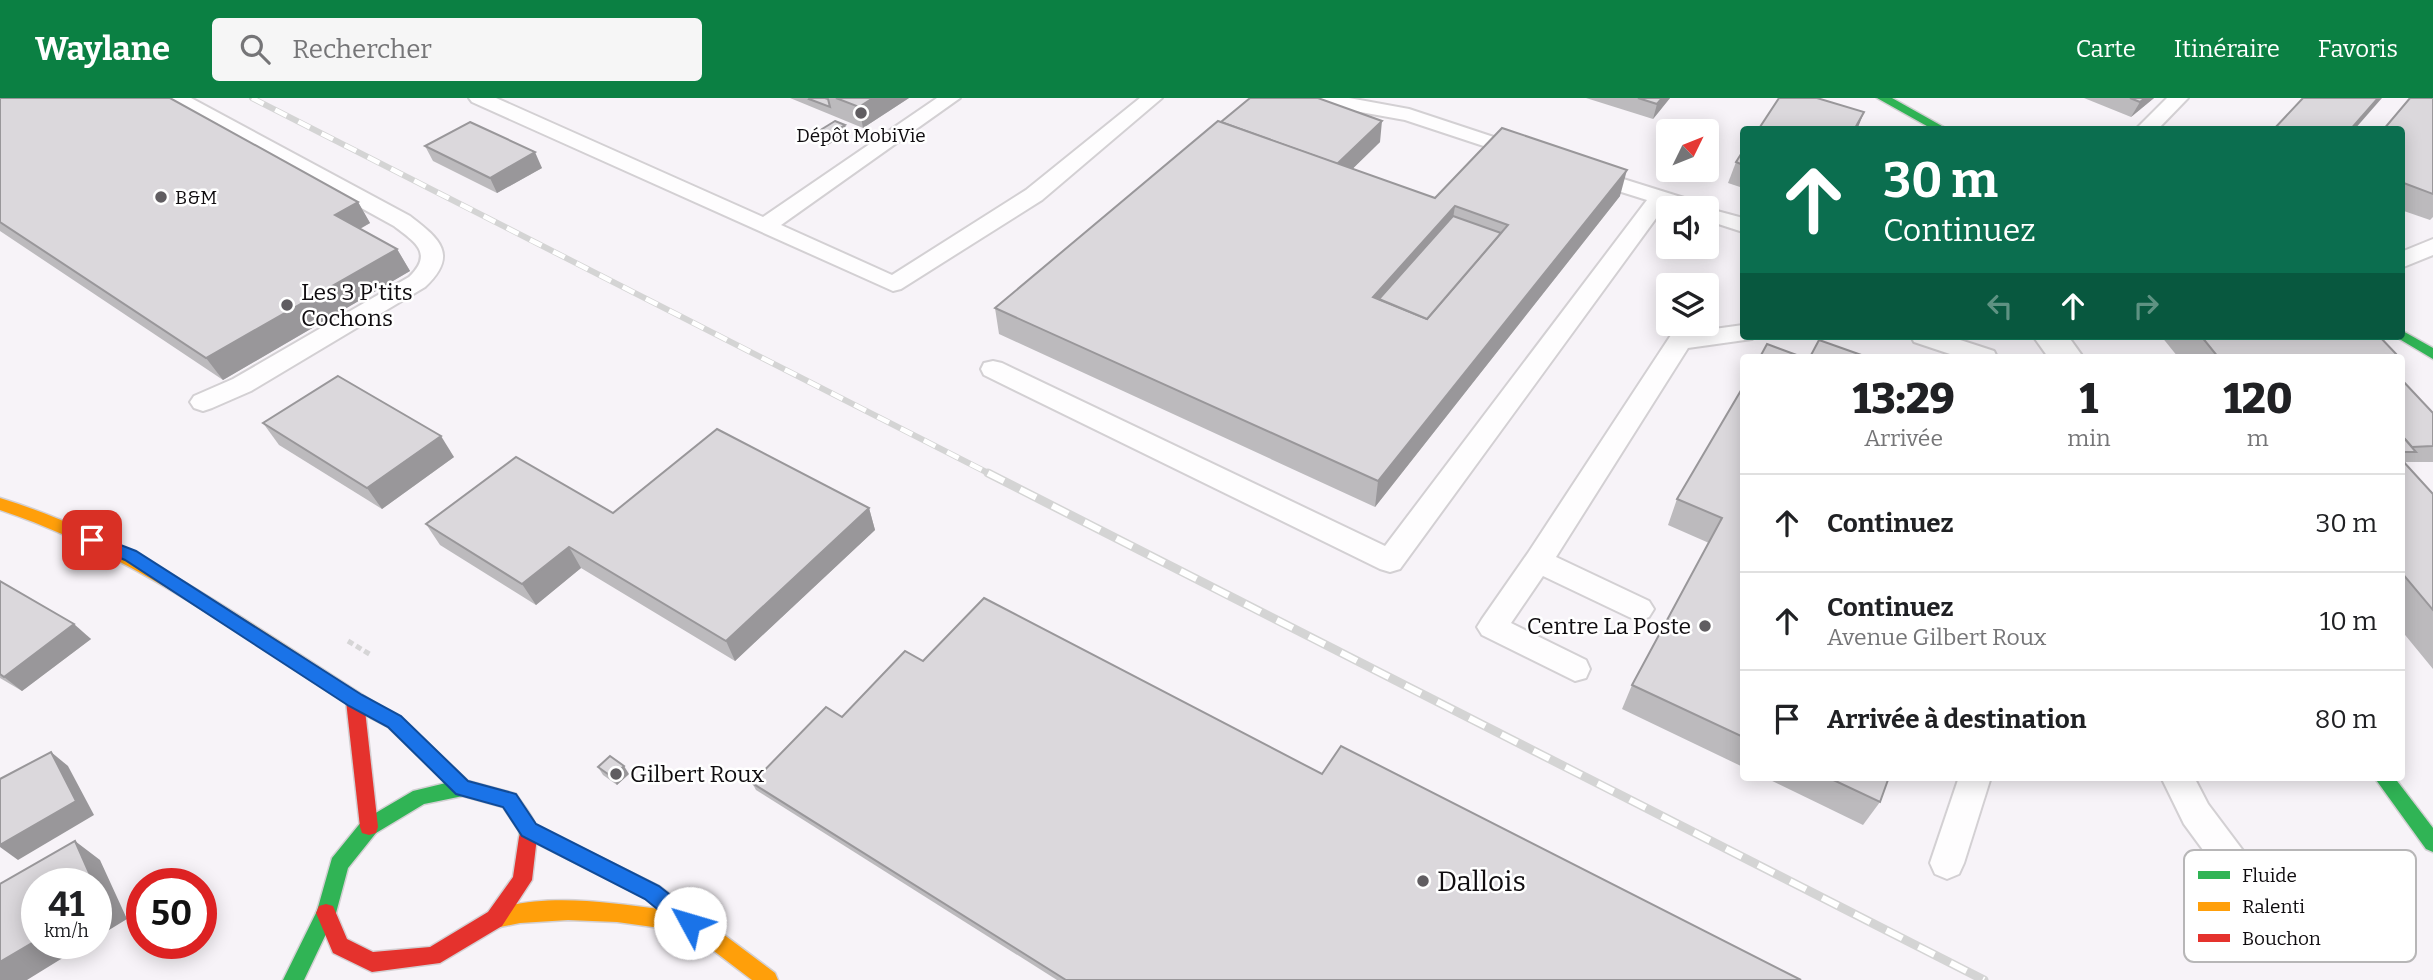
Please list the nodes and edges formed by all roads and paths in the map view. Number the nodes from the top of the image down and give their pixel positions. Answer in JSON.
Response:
{"nodes":[{"id":1,"x":176,"y":98,"type":"edge"},
{"id":2,"x":479,"y":98,"type":"edge"},
{"id":3,"x":950,"y":98,"type":"edge"},
{"id":4,"x":1152,"y":98,"type":"edge"},
{"id":5,"x":1316,"y":98,"type":"edge"},
{"id":6,"x":1883,"y":98,"type":"edge"},
{"id":7,"x":2178,"y":98,"type":"edge"},
{"id":8,"x":1936,"y":126,"type":"edge"},
{"id":9,"x":2150,"y":126,"type":"edge"},
{"id":10,"x":1541,"y":159,"type":"edge"},
{"id":11,"x":1568,"y":167,"type":"edge"},
{"id":12,"x":1656,"y":197,"type":"edge"},
{"id":13,"x":1656,"y":203,"type":"edge"},
{"id":14,"x":1719,"y":217,"type":"edge"},
{"id":15,"x":1740,"y":224,"type":"edge"},
{"id":16,"x":764,"y":227,"type":"junction"},
{"id":17,"x":2433,"y":246,"type":"edge"},
{"id":18,"x":2405,"y":259,"type":"edge"},
{"id":19,"x":1740,"y":332,"type":"edge"},
{"id":20,"x":2405,"y":336,"type":"edge"},
{"id":21,"x":1935,"y":340,"type":"edge"},
{"id":22,"x":2053,"y":340,"type":"edge"},
{"id":23,"x":1976,"y":354,"type":"edge"},
{"id":24,"x":2064,"y":354,"type":"edge"},
{"id":25,"x":2433,"y":354,"type":"edge"},
{"id":26,"x":993,"y":369,"type":"dead end"},
{"id":27,"x":203,"y":402,"type":"dead end"},
{"id":28,"x":0,"y":504,"type":"edge"},
{"id":29,"x":1538,"y":561,"type":"junction"},
{"id":30,"x":1639,"y":608,"type":"dead end"},
{"id":31,"x":1575,"y":668,"type":"dead end"},
{"id":32,"x":355,"y":701,"type":"junction"},
{"id":33,"x":1974,"y":781,"type":"edge"},
{"id":34,"x":2179,"y":781,"type":"edge"},
{"id":35,"x":2386,"y":781,"type":"edge"},
{"id":36,"x":463,"y":788,"type":"junction"},
{"id":37,"x":369,"y":827,"type":"junction"},
{"id":38,"x":529,"y":830,"type":"junction"},
{"id":39,"x":2433,"y":844,"type":"edge"},
{"id":40,"x":2223,"y":850,"type":"edge"},
{"id":41,"x":1947,"y":863,"type":"dead end"},
{"id":42,"x":326,"y":913,"type":"junction"},
{"id":43,"x":495,"y":919,"type":"junction"},
{"id":44,"x":690,"y":923,"type":"junction"},
{"id":45,"x":414,"y":968,"type":"edge"},
{"id":46,"x":293,"y":980,"type":"edge"},
{"id":47,"x":768,"y":980,"type":"edge"}],
"edges":[{"from":1,"to":27,"type":"lane"},
{"from":2,"to":16,"type":"lane"},
{"from":3,"to":16,"type":"lane"},
{"from":4,"to":16,"type":"lane"},
{"from":5,"to":10,"type":"lane"},
{"from":6,"to":8,"type":"main road"},
{"from":7,"to":9,"type":"lane"},
{"from":11,"to":12,"type":"lane"},
{"from":13,"to":26,"type":"lane"},
{"from":14,"to":15,"type":"lane"},
{"from":17,"to":18,"type":"lane"},
{"from":19,"to":29,"type":"lane"},
{"from":20,"to":25,"type":"main road"},
{"from":21,"to":23,"type":"lane"},
{"from":22,"to":24,"type":"street"},
{"from":28,"to":32,"type":"main road"},
{"from":29,"to":30,"type":"lane"},
{"from":29,"to":31,"type":"lane"},
{"from":32,"to":36,"type":"main road"},
{"from":32,"to":37,"type":"main road"},
{"from":33,"to":41,"type":"lane"},
{"from":34,"to":40,"type":"lane"},
{"from":35,"to":39,"type":"main road"},
{"from":36,"to":37,"type":"main road"},
{"from":36,"to":38,"type":"main road"},
{"from":37,"to":42,"type":"main road"},
{"from":38,"to":43,"type":"main road"},
{"from":38,"to":44,"type":"main road"},
{"from":42,"to":45,"type":"main road"},
{"from":42,"to":46,"type":"main road"},
{"from":43,"to":44,"type":"main road"},
{"from":43,"to":45,"type":"main road"},
{"from":44,"to":47,"type":"main road"}]}
